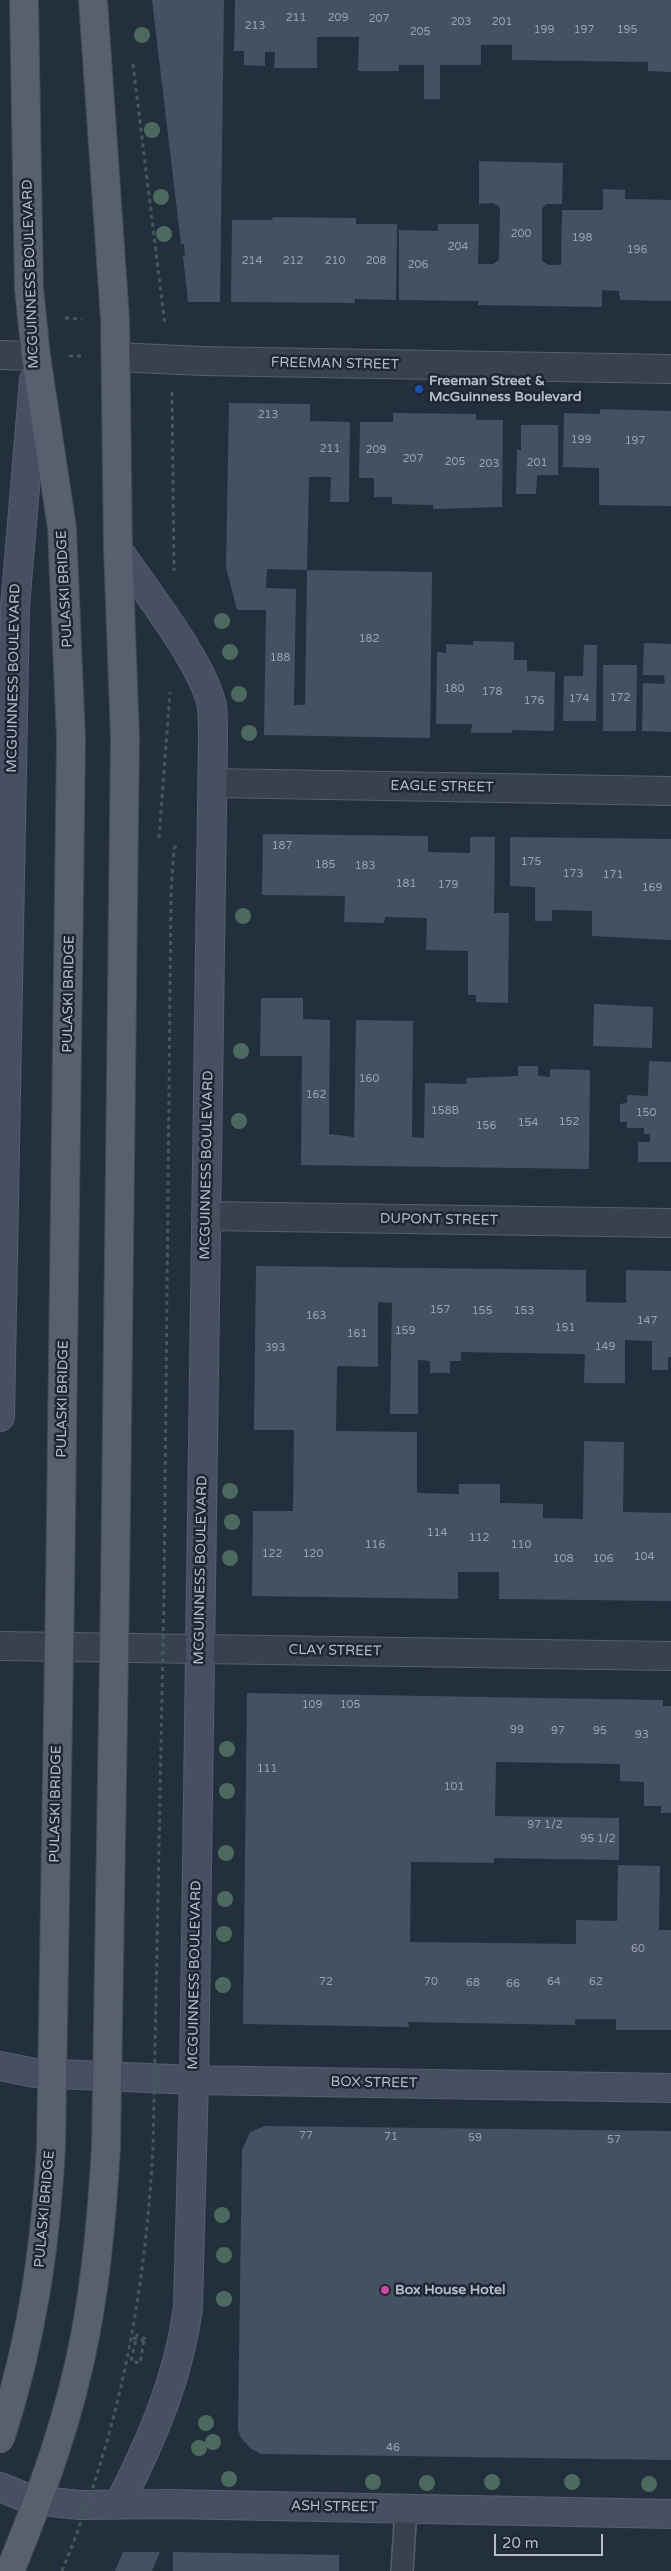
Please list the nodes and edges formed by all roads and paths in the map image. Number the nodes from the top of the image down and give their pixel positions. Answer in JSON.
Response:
{"nodes":[{"id":1,"x":24,"y":0,"type":"edge"},
{"id":2,"x":93,"y":0,"type":"edge"},
{"id":3,"x":132,"y":56,"type":"dead end"},
{"id":4,"x":56,"y":318,"type":"dead end"},
{"id":5,"x":87,"y":319,"type":"dead end"},
{"id":6,"x":0,"y":355,"type":"edge"},
{"id":7,"x":36,"y":356,"type":"junction"},
{"id":8,"x":116,"y":356,"type":"junction"},
{"id":9,"x":168,"y":360,"type":"junction"},
{"id":10,"x":671,"y":369,"type":"edge"},
{"id":11,"x":118,"y":550,"type":"junction"},
{"id":12,"x":174,"y":574,"type":"dead end"},
{"id":13,"x":6,"y":783,"type":"edge"},
{"id":14,"x":213,"y":783,"type":"junction"},
{"id":15,"x":671,"y":791,"type":"edge"},
{"id":16,"x":180,"y":837,"type":"dead end"},
{"id":17,"x":2,"y":1211,"type":"edge"},
{"id":18,"x":206,"y":1216,"type":"junction"},
{"id":19,"x":671,"y":1223,"type":"edge"},
{"id":20,"x":0,"y":1417,"type":"edge"},
{"id":21,"x":164,"y":1593,"type":"dead end"},
{"id":22,"x":0,"y":1646,"type":"edge"},
{"id":23,"x":200,"y":1650,"type":"junction"},
{"id":24,"x":671,"y":1656,"type":"edge"},
{"id":25,"x":0,"y":2066,"type":"edge"},
{"id":26,"x":194,"y":2080,"type":"junction"},
{"id":27,"x":671,"y":2088,"type":"edge"},
{"id":28,"x":133,"y":2338,"type":"dead end"},
{"id":29,"x":141,"y":2365,"type":"dead end"},
{"id":30,"x":0,"y":2439,"type":"edge"},
{"id":31,"x":0,"y":2487,"type":"edge"},
{"id":32,"x":119,"y":2504,"type":"junction"},
{"id":33,"x":406,"y":2508,"type":"junction"},
{"id":34,"x":671,"y":2514,"type":"edge"},
{"id":35,"x":10,"y":2571,"type":"edge"},
{"id":36,"x":402,"y":2571,"type":"edge"}],
"edges":[{"from":1,"to":7,"type":"main road","name":"MCGUINNESS BOULEVARD"},
{"from":2,"to":8,"type":"main road"},
{"from":3,"to":9,"type":"path"},
{"from":4,"to":5,"type":"path"},
{"from":6,"to":7,"type":"street"},
{"from":7,"to":8,"type":"path"},
{"from":7,"to":13,"type":"street","name":"MCGUINNESS BOULEVARD"},
{"from":7,"to":30,"type":"main road","name":"PULASKI BRIDGE","bridge":true},
{"from":8,"to":9,"type":"street","name":"FREEMAN STREET"},
{"from":8,"to":11,"type":"main road"},
{"from":9,"to":10,"type":"street","name":"FREEMAN STREET"},
{"from":9,"to":12,"type":"path"},
{"from":11,"to":14,"type":"street","name":"MCGUINNESS BOULEVARD"},
{"from":11,"to":35,"type":"main road","bridge":true},
{"from":13,"to":17,"type":"street","name":"MCGUINNESS BOULEVARD"},
{"from":14,"to":15,"type":"street","name":"EAGLE STREET"},
{"from":14,"to":18,"type":"street","name":"MCGUINNESS BOULEVARD"},
{"from":16,"to":21,"type":"path"},
{"from":17,"to":20,"type":"street","name":"MCGUINNESS BOULEVARD"},
{"from":18,"to":19,"type":"street","name":"DUPONT STREET"},
{"from":18,"to":23,"type":"street","name":"MCGUINNESS BOULEVARD"},
{"from":22,"to":23,"type":"street","name":"CLAY STREET"},
{"from":23,"to":24,"type":"street","name":"CLAY STREET"},
{"from":23,"to":26,"type":"street","name":"MCGUINNESS BOULEVARD"},
{"from":25,"to":26,"type":"street","name":"BOX STREET"},
{"from":26,"to":27,"type":"street","name":"BOX STREET"},
{"from":26,"to":32,"type":"street","name":"MCGUINNESS BOULEVARD"},
{"from":28,"to":29,"type":"path","bridge":true},
{"from":31,"to":32,"type":"street","name":"ASH STREET"},
{"from":32,"to":33,"type":"street","name":"ASH STREET"},
{"from":33,"to":34,"type":"street","name":"ASH STREET"},
{"from":33,"to":36,"type":"lane"}]}
